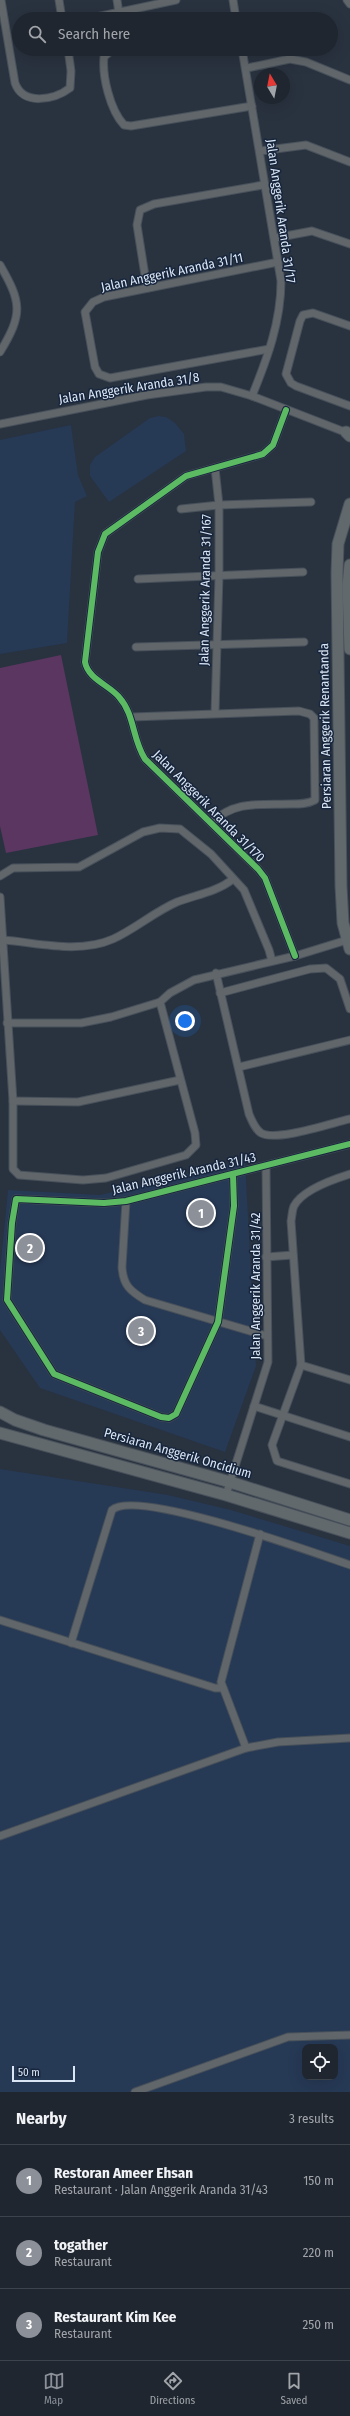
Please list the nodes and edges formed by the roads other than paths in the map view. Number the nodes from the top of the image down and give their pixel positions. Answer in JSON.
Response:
{"nodes":[{"id":1,"x":1,"y":0,"type":"edge"},
{"id":2,"x":58,"y":0,"type":"edge"},
{"id":3,"x":117,"y":0,"type":"edge"},
{"id":4,"x":176,"y":0,"type":"edge"},
{"id":5,"x":233,"y":0,"type":"edge"},
{"id":6,"x":347,"y":0,"type":"edge"},
{"id":7,"x":350,"y":4,"type":"edge"},
{"id":8,"x":61,"y":12,"type":"edge"},
{"id":9,"x":119,"y":12,"type":"edge"},
{"id":10,"x":123,"y":12,"type":"edge"},
{"id":11,"x":235,"y":12,"type":"edge"},
{"id":12,"x":69,"y":56,"type":"edge"},
{"id":13,"x":105,"y":56,"type":"edge"},
{"id":14,"x":243,"y":56,"type":"edge"},
{"id":15,"x":246,"y":68,"type":"junction"},
{"id":16,"x":350,"y":80,"type":"edge"},
{"id":17,"x":252,"y":106,"type":"junction"},
{"id":18,"x":260,"y":151,"type":"junction"},
{"id":19,"x":350,"y":162,"type":"edge"},
{"id":20,"x":263,"y":186,"type":"junction"},
{"id":21,"x":275,"y":238,"type":"junction"},
{"id":22,"x":350,"y":244,"type":"edge"},
{"id":23,"x":278,"y":262,"type":"junction"},
{"id":24,"x":0,"y":265,"type":"edge"},
{"id":25,"x":147,"y":288,"type":"junction"},
{"id":26,"x":350,"y":326,"type":"edge"},
{"id":27,"x":269,"y":350,"type":"junction"},
{"id":28,"x":0,"y":352,"type":"edge"},
{"id":29,"x":252,"y":396,"type":"junction"},
{"id":30,"x":350,"y":406,"type":"edge"},
{"id":31,"x":286,"y":410,"type":"junction"},
{"id":32,"x":0,"y":424,"type":"edge"},
{"id":33,"x":349,"y":433,"type":"edge"},
{"id":34,"x":215,"y":468,"type":"junction"},
{"id":35,"x":311,"y":502,"type":"dead end"},
{"id":36,"x":350,"y":504,"type":"edge"},
{"id":37,"x":219,"y":505,"type":"junction"},
{"id":38,"x":181,"y":509,"type":"dead end"},
{"id":39,"x":350,"y":565,"type":"edge"},
{"id":40,"x":304,"y":572,"type":"dead end"},
{"id":41,"x":219,"y":576,"type":"junction"},
{"id":42,"x":138,"y":579,"type":"dead end"},
{"id":43,"x":304,"y":642,"type":"dead end"},
{"id":44,"x":217,"y":644,"type":"junction"},
{"id":45,"x":136,"y":647,"type":"dead end"},
{"id":46,"x":350,"y":649,"type":"edge"},
{"id":47,"x":215,"y":713,"type":"junction"},
{"id":48,"x":132,"y":717,"type":"junction"},
{"id":49,"x":211,"y":823,"type":"junction"},
{"id":50,"x":0,"y":876,"type":"edge"},
{"id":51,"x":233,"y":880,"type":"junction"},
{"id":52,"x":0,"y":897,"type":"edge"},
{"id":53,"x":4,"y":940,"type":"junction"},
{"id":54,"x":349,"y":943,"type":"edge"},
{"id":55,"x":295,"y":956,"type":"junction"},
{"id":56,"x":272,"y":961,"type":"junction"},
{"id":57,"x":216,"y":973,"type":"junction"},
{"id":58,"x":220,"y":993,"type":"junction"},
{"id":59,"x":160,"y":1002,"type":"junction"},
{"id":60,"x":350,"y":1009,"type":"edge"},
{"id":61,"x":6,"y":1022,"type":"junction"},
{"id":62,"x":350,"y":1040,"type":"edge"},
{"id":63,"x":240,"y":1067,"type":"junction"},
{"id":64,"x":180,"y":1080,"type":"junction"},
{"id":65,"x":13,"y":1101,"type":"junction"},
{"id":66,"x":350,"y":1119,"type":"edge"},
{"id":67,"x":350,"y":1144,"type":"edge"},
{"id":68,"x":266,"y":1166,"type":"junction"},
{"id":69,"x":233,"y":1174,"type":"junction"},
{"id":70,"x":350,"y":1174,"type":"edge"},
{"id":71,"x":126,"y":1201,"type":"junction"},
{"id":72,"x":293,"y":1255,"type":"junction"},
{"id":73,"x":266,"y":1258,"type":"junction"},
{"id":74,"x":218,"y":1322,"type":"junction"},
{"id":75,"x":267,"y":1336,"type":"junction"},
{"id":76,"x":301,"y":1365,"type":"junction"},
{"id":77,"x":350,"y":1380,"type":"edge"},
{"id":78,"x":254,"y":1406,"type":"junction"},
{"id":79,"x":0,"y":1412,"type":"edge"},
{"id":80,"x":283,"y":1416,"type":"junction"},
{"id":81,"x":0,"y":1433,"type":"edge"},
{"id":82,"x":350,"y":1437,"type":"edge"},
{"id":83,"x":230,"y":1482,"type":"junction"},
{"id":84,"x":350,"y":1484,"type":"edge"},
{"id":85,"x":226,"y":1495,"type":"junction"},
{"id":86,"x":350,"y":1520,"type":"edge"},
{"id":87,"x":350,"y":1533,"type":"edge"},
{"id":88,"x":260,"y":1534,"type":"junction"},
{"id":89,"x":350,"y":1565,"type":"edge"},
{"id":90,"x":0,"y":1620,"type":"edge"},
{"id":91,"x":71,"y":1643,"type":"junction"},
{"id":92,"x":222,"y":1688,"type":"junction"},
{"id":93,"x":350,"y":1738,"type":"edge"},
{"id":94,"x":246,"y":1748,"type":"junction"},
{"id":95,"x":0,"y":1836,"type":"edge"},
{"id":96,"x":350,"y":2035,"type":"edge"},
{"id":97,"x":135,"y":2092,"type":"edge"}],
"edges":[{"from":1,"to":12,"type":"street"},
{"from":2,"to":8,"type":"street"},
{"from":3,"to":9,"type":"street"},
{"from":4,"to":10,"type":"street"},
{"from":5,"to":11,"type":"street"},
{"from":6,"to":7,"type":"street"},
{"from":13,"to":17,"type":"street"},
{"from":14,"to":15,"type":"street","name":"Jalan Anggerik Aranda 31/17"},
{"from":15,"to":16,"type":"street"},
{"from":15,"to":17,"type":"street","name":"Jalan Anggerik Aranda 31/17"},
{"from":17,"to":18,"type":"street","name":"Jalan Anggerik Aranda 31/17"},
{"from":18,"to":19,"type":"street"},
{"from":18,"to":20,"type":"street","name":"Jalan Anggerik Aranda 31/17"},
{"from":20,"to":21,"type":"street","name":"Jalan Anggerik Aranda 31/17"},
{"from":20,"to":25,"type":"street"},
{"from":21,"to":22,"type":"street"},
{"from":21,"to":23,"type":"street","name":"Jalan Anggerik Aranda 31/17"},
{"from":23,"to":25,"type":"street","name":"Jalan Anggerik Aranda 31/11"},
{"from":23,"to":27,"type":"street","name":"Jalan Anggerik Aranda 31/17"},
{"from":24,"to":28,"type":"street"},
{"from":25,"to":27,"type":"street","name":"Jalan Anggerik Aranda 31/11"},
{"from":26,"to":30,"type":"street"},
{"from":27,"to":29,"type":"street","name":"Jalan Anggerik Aranda 31/17"},
{"from":29,"to":31,"type":"street","name":"Jalan Anggerik Aranda 31/8"},
{"from":29,"to":32,"type":"street","name":"Jalan Anggerik Aranda 31/8"},
{"from":31,"to":33,"type":"street","name":"Jalan Anggerik Aranda 31/8"},
{"from":31,"to":34,"type":"street","name":"Jalan Anggerik Aranda 31/170"},
{"from":34,"to":37,"type":"street","name":"Jalan Anggerik Aranda 31/167"},
{"from":34,"to":48,"type":"street","name":"Jalan Anggerik Aranda 31/170"},
{"from":35,"to":37,"type":"street"},
{"from":36,"to":54,"type":"main road","name":"Persiaran Anggerik Renantanda"},
{"from":37,"to":38,"type":"street"},
{"from":37,"to":41,"type":"street","name":"Jalan Anggerik Aranda 31/167"},
{"from":39,"to":46,"type":"main road","name":"Persiaran Anggerik Renantanda"},
{"from":40,"to":41,"type":"street"},
{"from":41,"to":42,"type":"street"},
{"from":41,"to":44,"type":"street","name":"Jalan Anggerik Aranda 31/167"},
{"from":43,"to":44,"type":"street"},
{"from":44,"to":45,"type":"street"},
{"from":44,"to":47,"type":"street","name":"Jalan Anggerik Aranda 31/167"},
{"from":47,"to":48,"type":"street"},
{"from":47,"to":49,"type":"street"},
{"from":48,"to":49,"type":"street","name":"Jalan Anggerik Aranda 31/170"},
{"from":49,"to":55,"type":"street","name":"Jalan Anggerik Aranda 31/170"},
{"from":50,"to":51,"type":"street"},
{"from":51,"to":53,"type":"street"},
{"from":51,"to":56,"type":"street"},
{"from":52,"to":53,"type":"street"},
{"from":53,"to":61,"type":"street"},
{"from":54,"to":55,"type":"street"},
{"from":55,"to":56,"type":"street"},
{"from":56,"to":57,"type":"street"},
{"from":57,"to":58,"type":"street"},
{"from":57,"to":59,"type":"street"},
{"from":58,"to":60,"type":"street"},
{"from":58,"to":63,"type":"street"},
{"from":59,"to":61,"type":"street"},
{"from":59,"to":64,"type":"street"},
{"from":61,"to":65,"type":"street"},
{"from":62,"to":63,"type":"street"},
{"from":63,"to":66,"type":"street"},
{"from":64,"to":65,"type":"street"},
{"from":64,"to":65,"type":"street"},
{"from":67,"to":68,"type":"street","name":"Jalan Anggerik Aranda 31/43"},
{"from":68,"to":69,"type":"street","name":"Jalan Anggerik Aranda 31/43"},
{"from":68,"to":73,"type":"street","name":"Jalan Anggerik Aranda 31/42"},
{"from":69,"to":71,"type":"street","name":"Jalan Anggerik Aranda 31/43"},
{"from":69,"to":74,"type":"street"},
{"from":70,"to":72,"type":"street"},
{"from":71,"to":74,"type":"street"},
{"from":71,"to":74,"type":"street","name":"Jalan Anggerik Aranda 31/43"},
{"from":72,"to":73,"type":"street"},
{"from":72,"to":76,"type":"street"},
{"from":73,"to":75,"type":"street","name":"Jalan Anggerik Aranda 31/42"},
{"from":74,"to":75,"type":"street"},
{"from":75,"to":78,"type":"street","name":"Jalan Anggerik Aranda 31/42"},
{"from":76,"to":77,"type":"street"},
{"from":76,"to":80,"type":"street"},
{"from":78,"to":80,"type":"street"},
{"from":78,"to":83,"type":"street","name":"Jalan Anggerik Aranda 31/42"},
{"from":79,"to":83,"type":"main road","name":"Persiaran Anggerik Oncidium"},
{"from":80,"to":82,"type":"street"},
{"from":80,"to":84,"type":"street"},
{"from":81,"to":85,"type":"main road","name":"Persiaran Anggerik Oncidium"},
{"from":83,"to":85,"type":"street","name":"Jalan Anggerik Aranda 31/42"},
{"from":83,"to":86,"type":"main road","name":"Persiaran Anggerik Oncidium"},
{"from":85,"to":87,"type":"main road","name":"Persiaran Anggerik Oncidium"},
{"from":88,"to":89,"type":"street"},
{"from":88,"to":91,"type":"street"},
{"from":88,"to":92,"type":"street"},
{"from":90,"to":91,"type":"street"},
{"from":91,"to":92,"type":"street"},
{"from":92,"to":94,"type":"street"},
{"from":93,"to":94,"type":"street"},
{"from":94,"to":95,"type":"street"},
{"from":96,"to":97,"type":"street"}]}
